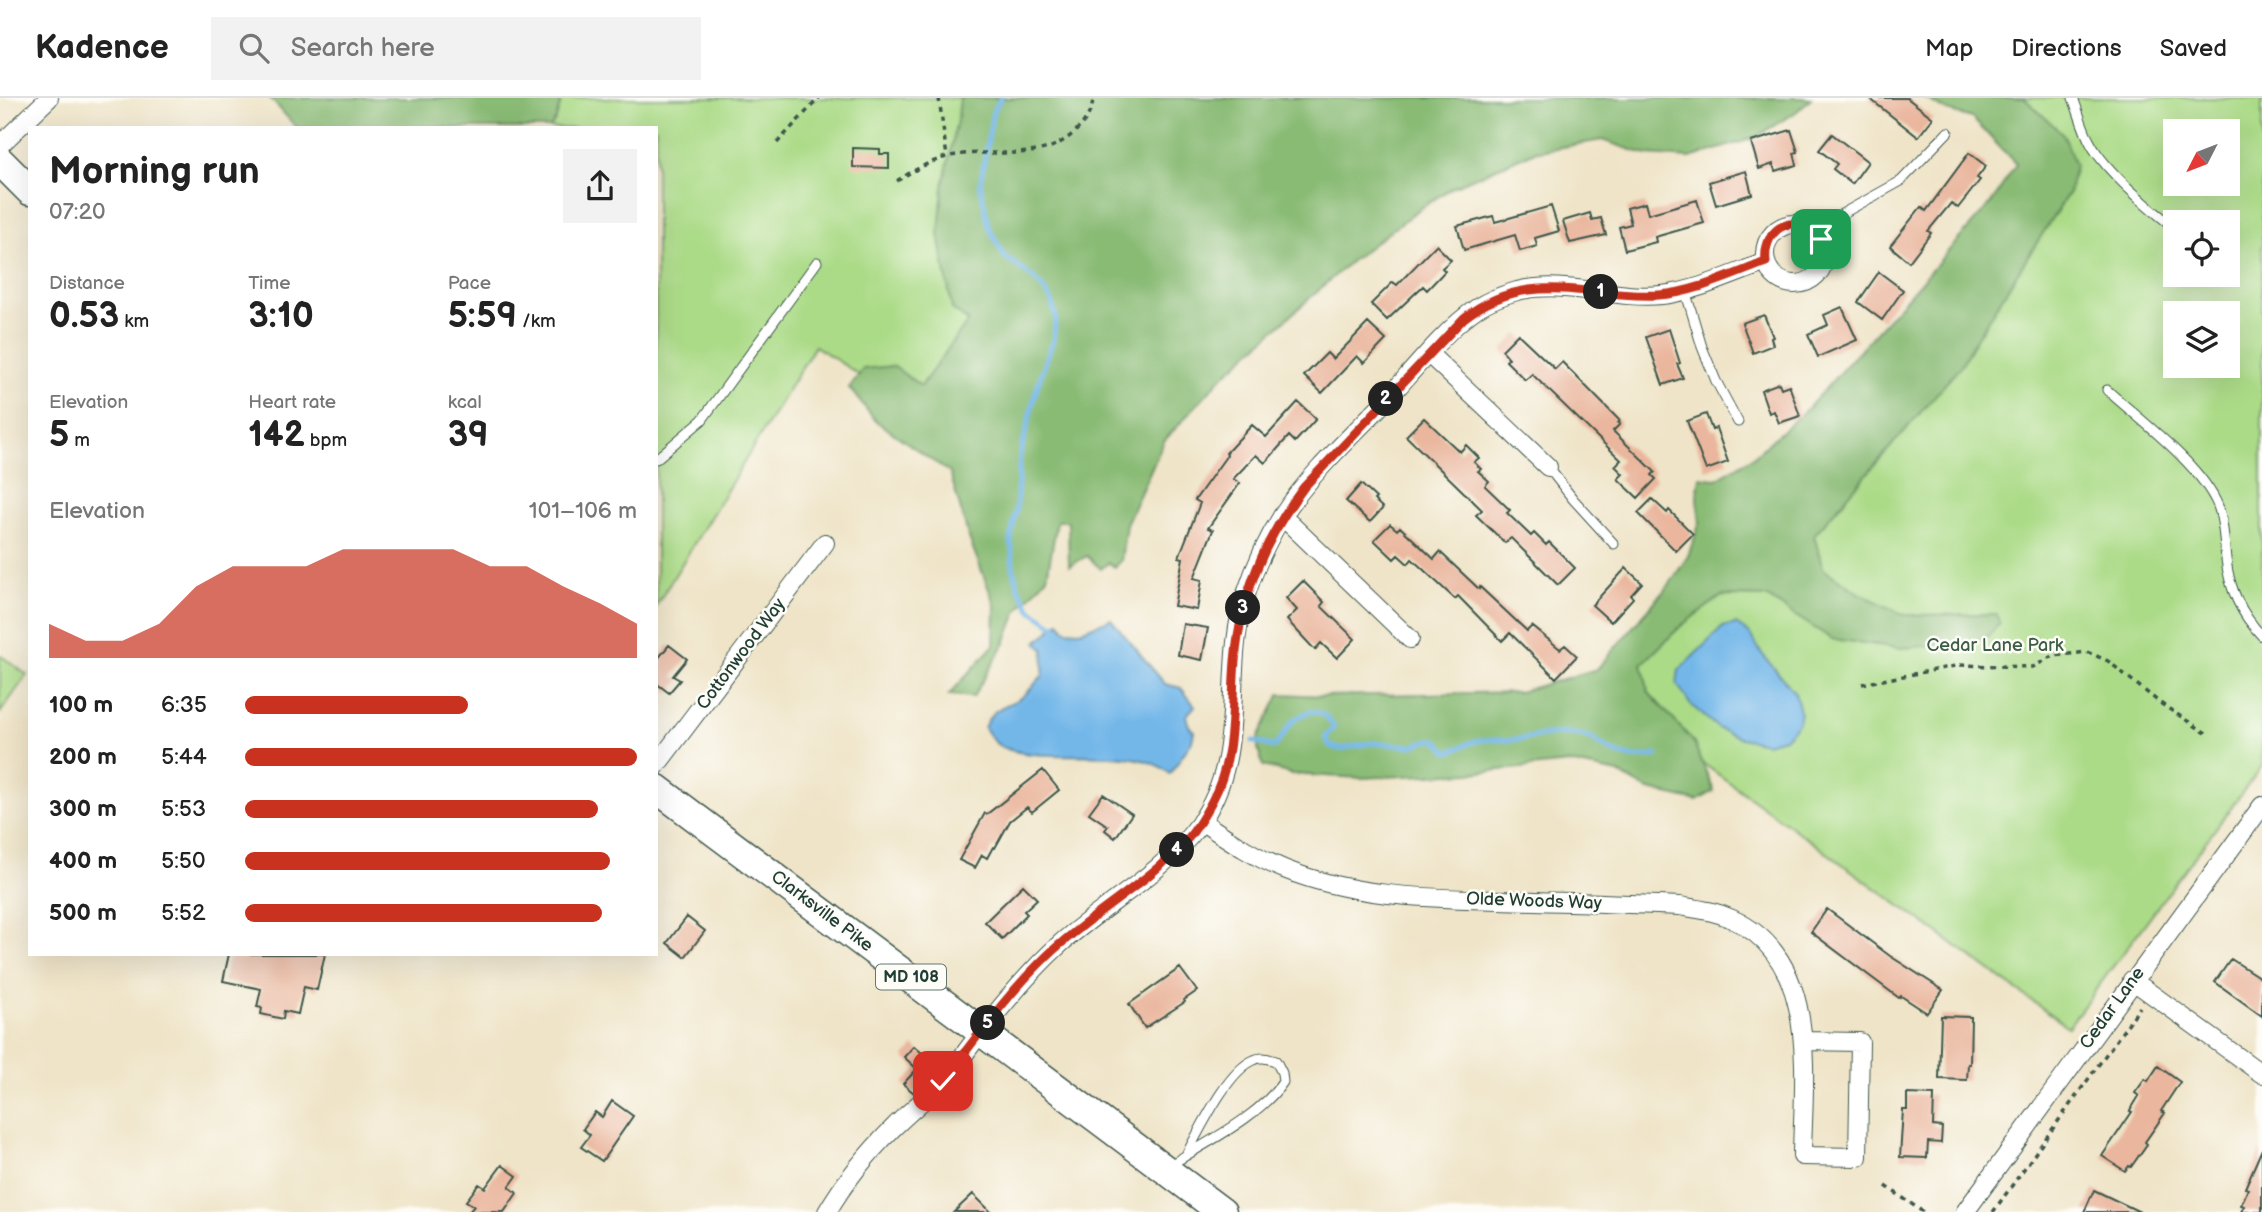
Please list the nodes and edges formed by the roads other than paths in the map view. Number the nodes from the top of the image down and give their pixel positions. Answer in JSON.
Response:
{"nodes":[{"id":1,"x":49,"y":98,"type":"edge"},
{"id":2,"x":2073,"y":98,"type":"edge"},
{"id":3,"x":1948,"y":132,"type":"dead end"},
{"id":4,"x":0,"y":145,"type":"edge"},
{"id":5,"x":0,"y":161,"type":"edge"},
{"id":6,"x":28,"y":189,"type":"edge"},
{"id":7,"x":2163,"y":219,"type":"edge"},
{"id":8,"x":1813,"y":230,"type":"junction"},
{"id":9,"x":817,"y":262,"type":"dead end"},
{"id":10,"x":1766,"y":262,"type":"junction"},
{"id":11,"x":1685,"y":290,"type":"junction"},
{"id":12,"x":1429,"y":354,"type":"junction"},
{"id":13,"x":2107,"y":390,"type":"dead end"},
{"id":14,"x":1738,"y":422,"type":"dead end"},
{"id":15,"x":658,"y":457,"type":"edge"},
{"id":16,"x":1548,"y":467,"type":"joint"},
{"id":17,"x":1282,"y":516,"type":"junction"},
{"id":18,"x":825,"y":543,"type":"dead end"},
{"id":19,"x":1614,"y":544,"type":"dead end"},
{"id":20,"x":2262,"y":636,"type":"edge"},
{"id":21,"x":1410,"y":639,"type":"dead end"},
{"id":22,"x":658,"y":763,"type":"edge"},
{"id":23,"x":658,"y":789,"type":"edge"},
{"id":24,"x":2262,"y":806,"type":"edge"},
{"id":25,"x":1201,"y":821,"type":"junction"},
{"id":26,"x":2132,"y":980,"type":"junction"},
{"id":27,"x":982,"y":1030,"type":"junction"},
{"id":28,"x":1804,"y":1041,"type":"junction"},
{"id":29,"x":2262,"y":1074,"type":"edge"},
{"id":30,"x":1175,"y":1162,"type":"junction"},
{"id":31,"x":827,"y":1212,"type":"edge"},
{"id":32,"x":1222,"y":1212,"type":"edge"},
{"id":33,"x":1965,"y":1212,"type":"edge"}],
"edges":[{"from":1,"to":4,"type":"street"},
{"from":2,"to":7,"type":"lane"},
{"from":3,"to":8,"type":"lane"},
{"from":5,"to":6,"type":"main road"},
{"from":8,"to":10,"type":"street"},
{"from":8,"to":10,"type":"street"},
{"from":9,"to":15,"type":"lane"},
{"from":10,"to":11,"type":"street"},
{"from":11,"to":12,"type":"street"},
{"from":11,"to":14,"type":"lane"},
{"from":12,"to":16,"type":"street"},
{"from":12,"to":17,"type":"street"},
{"from":13,"to":20,"type":"lane"},
{"from":16,"to":19,"type":"lane"},
{"from":17,"to":21,"type":"street"},
{"from":17,"to":25,"type":"street"},
{"from":18,"to":22,"type":"street","name":"Cottonwood Way"},
{"from":23,"to":27,"type":"main road","name":"Clarksville Pike","number":"MD 108"},
{"from":24,"to":26,"type":"street","name":"Cedar Lane"},
{"from":25,"to":27,"type":"street"},
{"from":25,"to":28,"type":"street","name":"Olde Woods Way"},
{"from":26,"to":29,"type":"street"},
{"from":26,"to":33,"type":"street","name":"Cedar Lane"},
{"from":27,"to":30,"type":"main road","name":"Clarksville Pike","number":"MD 108"},
{"from":27,"to":31,"type":"street"},
{"from":28,"to":28,"type":"street","name":"Olde Woods Way"},
{"from":30,"to":30,"type":"lane"},
{"from":30,"to":32,"type":"main road","name":"Clarksville Pike","number":"MD 108"}]}
